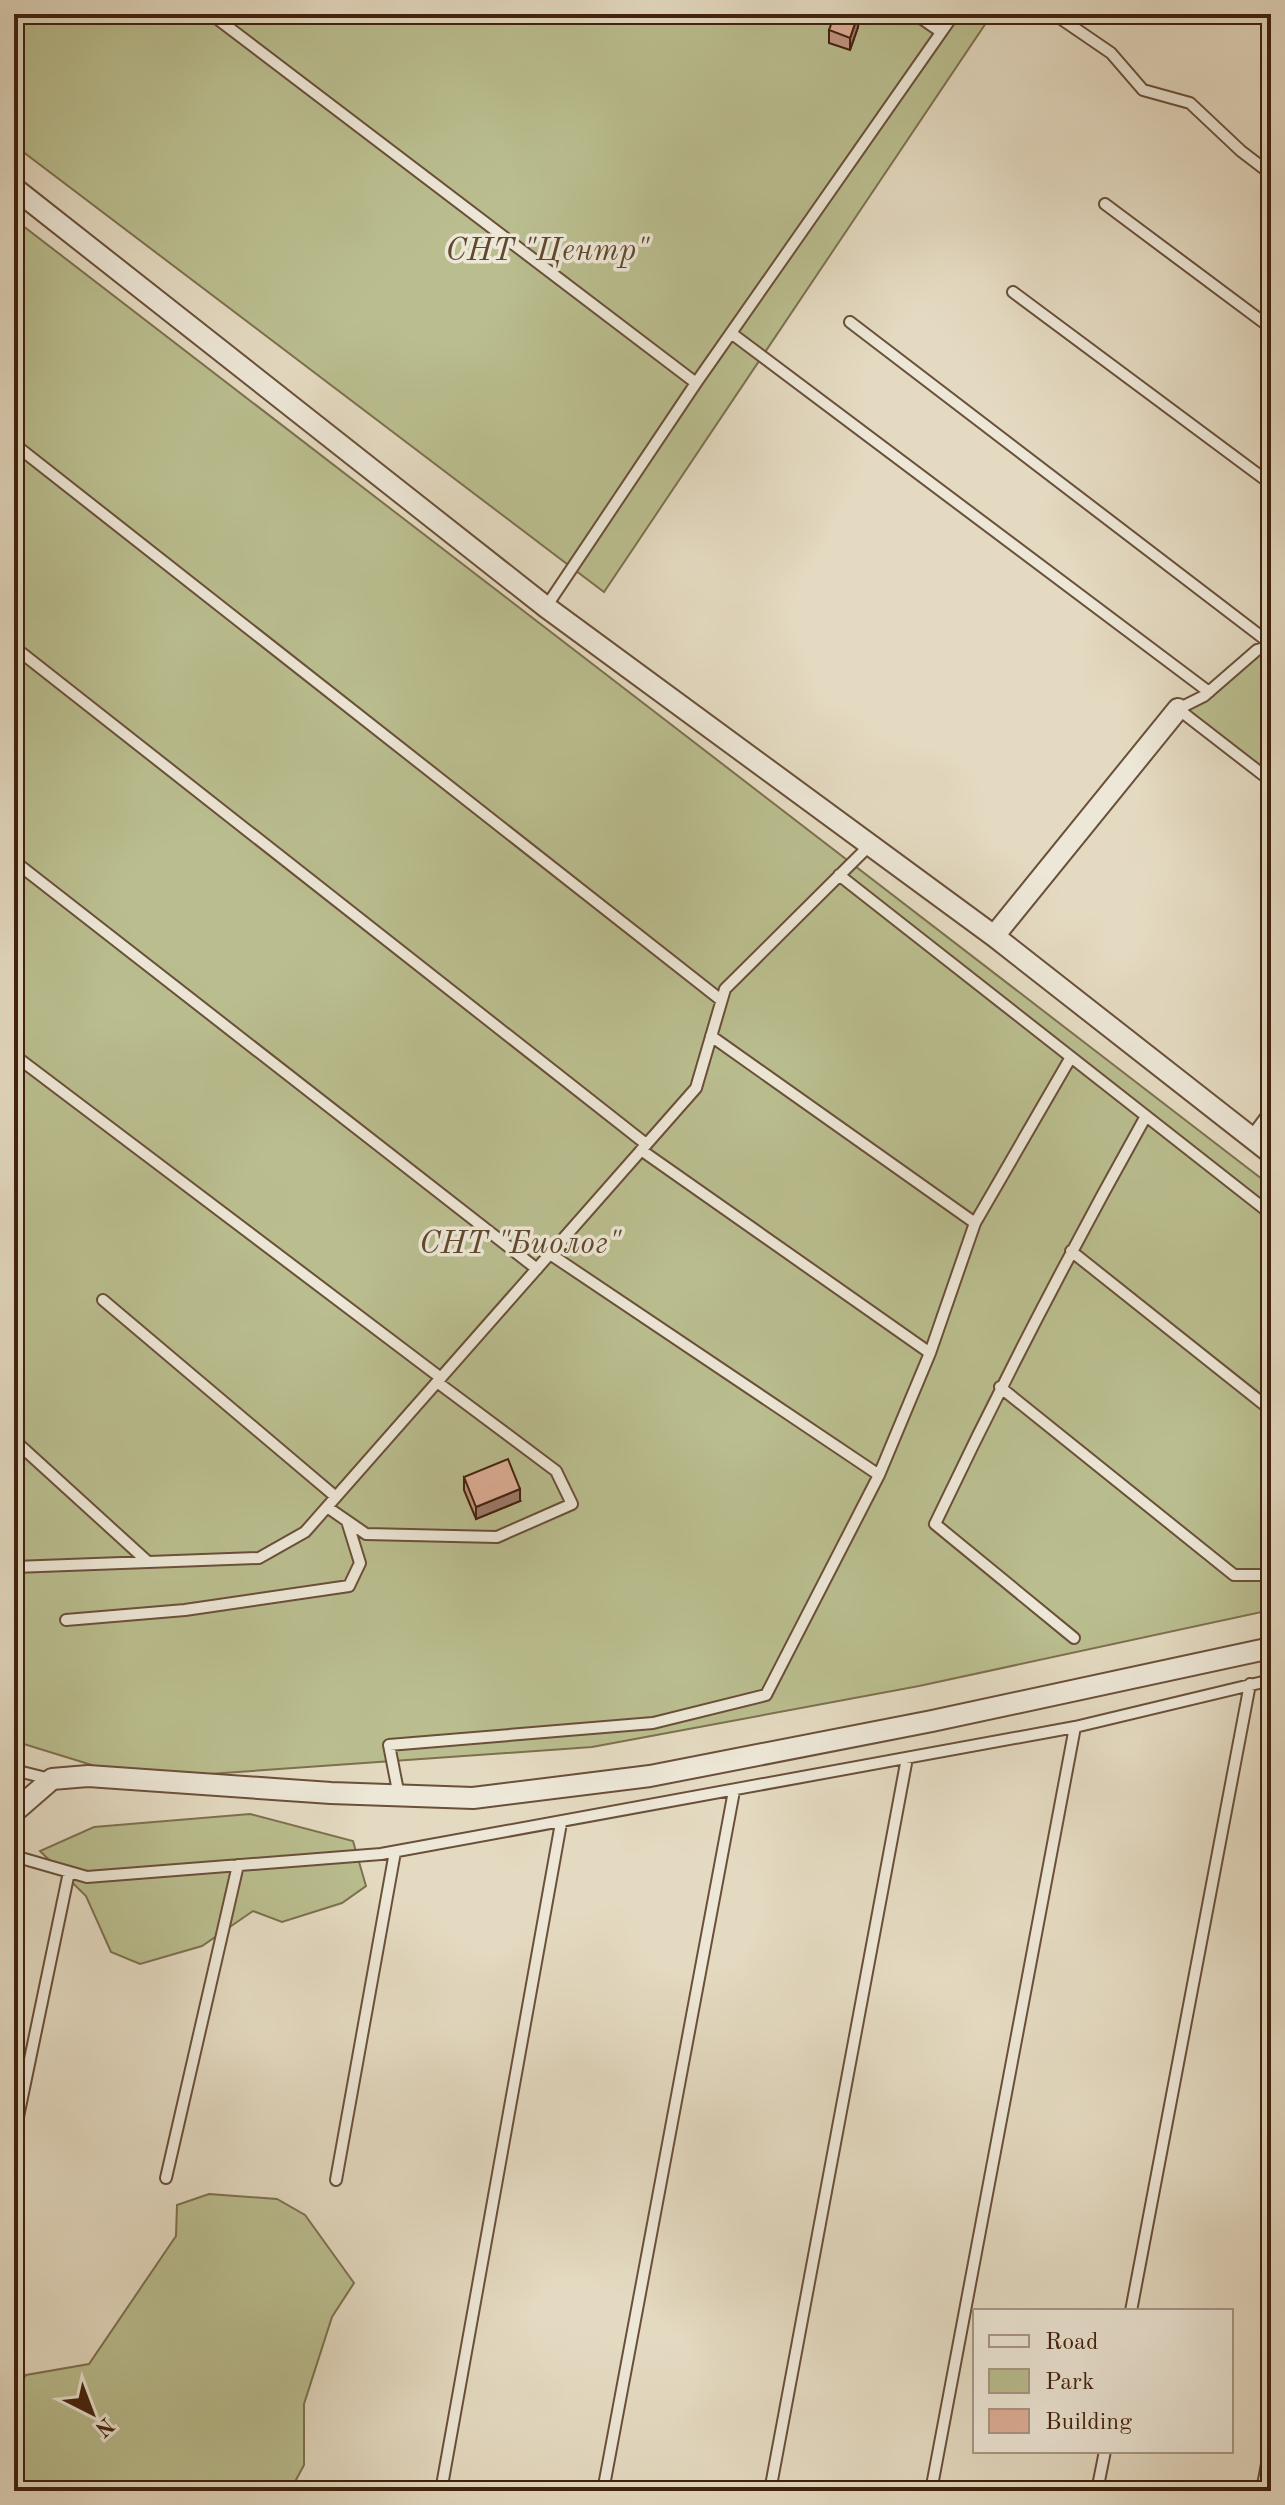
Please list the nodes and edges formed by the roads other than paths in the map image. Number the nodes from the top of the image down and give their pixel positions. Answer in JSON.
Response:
{"nodes":[{"id":1,"x":211,"y":14,"type":"edge"},
{"id":2,"x":915,"y":14,"type":"edge"},
{"id":3,"x":954,"y":14,"type":"edge"},
{"id":4,"x":1054,"y":14,"type":"edge"},
{"id":5,"x":1256,"y":14,"type":"edge"},
{"id":6,"x":1271,"y":24,"type":"edge"},
{"id":7,"x":941,"y":32,"type":"junction"},
{"id":8,"x":1271,"y":174,"type":"edge"},
{"id":9,"x":14,"y":188,"type":"edge"},
{"id":10,"x":1105,"y":204,"type":"dead end"},
{"id":11,"x":1013,"y":292,"type":"dead end"},
{"id":12,"x":850,"y":322,"type":"dead end"},
{"id":13,"x":1271,"y":328,"type":"edge"},
{"id":14,"x":731,"y":333,"type":"junction"},
{"id":15,"x":696,"y":383,"type":"junction"},
{"id":16,"x":14,"y":444,"type":"edge"},
{"id":17,"x":1271,"y":484,"type":"edge"},
{"id":18,"x":546,"y":607,"type":"junction"},
{"id":19,"x":1271,"y":645,"type":"edge"},
{"id":20,"x":14,"y":647,"type":"edge"},
{"id":21,"x":1209,"y":692,"type":"junction"},
{"id":22,"x":1178,"y":709,"type":"junction"},
{"id":23,"x":1271,"y":781,"type":"edge"},
{"id":24,"x":870,"y":845,"type":"junction"},
{"id":25,"x":14,"y":861,"type":"edge"},
{"id":26,"x":839,"y":875,"type":"junction"},
{"id":27,"x":994,"y":936,"type":"junction"},
{"id":28,"x":721,"y":1000,"type":"junction"},
{"id":29,"x":711,"y":1036,"type":"junction"},
{"id":30,"x":14,"y":1055,"type":"edge"},
{"id":31,"x":1071,"y":1057,"type":"junction"},
{"id":32,"x":1271,"y":1110,"type":"edge"},
{"id":33,"x":1146,"y":1116,"type":"junction"},
{"id":34,"x":1251,"y":1137,"type":"junction"},
{"id":35,"x":644,"y":1147,"type":"junction"},
{"id":36,"x":1271,"y":1153,"type":"edge"},
{"id":37,"x":1271,"y":1214,"type":"edge"},
{"id":38,"x":975,"y":1223,"type":"junction"},
{"id":39,"x":1071,"y":1251,"type":"junction"},
{"id":40,"x":550,"y":1254,"type":"junction"},
{"id":41,"x":537,"y":1269,"type":"junction"},
{"id":42,"x":103,"y":1300,"type":"dead end"},
{"id":43,"x":930,"y":1353,"type":"junction"},
{"id":44,"x":439,"y":1380,"type":"junction"},
{"id":45,"x":1000,"y":1387,"type":"junction"},
{"id":46,"x":1271,"y":1410,"type":"edge"},
{"id":47,"x":14,"y":1440,"type":"edge"},
{"id":48,"x":879,"y":1475,"type":"junction"},
{"id":49,"x":336,"y":1497,"type":"junction"},
{"id":50,"x":327,"y":1507,"type":"junction"},
{"id":51,"x":347,"y":1521,"type":"junction"},
{"id":52,"x":148,"y":1562,"type":"junction"},
{"id":53,"x":14,"y":1567,"type":"edge"},
{"id":54,"x":1271,"y":1575,"type":"edge"},
{"id":55,"x":66,"y":1620,"type":"dead end"},
{"id":56,"x":1074,"y":1638,"type":"dead end"},
{"id":57,"x":1271,"y":1648,"type":"edge"},
{"id":58,"x":1271,"y":1680,"type":"edge"},
{"id":59,"x":1250,"y":1684,"type":"junction"},
{"id":60,"x":1075,"y":1727,"type":"junction"},
{"id":61,"x":907,"y":1758,"type":"junction"},
{"id":62,"x":14,"y":1770,"type":"edge"},
{"id":63,"x":52,"y":1779,"type":"junction"},
{"id":64,"x":734,"y":1791,"type":"junction"},
{"id":65,"x":399,"y":1796,"type":"junction"},
{"id":66,"x":14,"y":1812,"type":"edge"},
{"id":67,"x":561,"y":1823,"type":"junction"},
{"id":68,"x":395,"y":1852,"type":"junction"},
{"id":69,"x":14,"y":1856,"type":"edge"},
{"id":70,"x":238,"y":1865,"type":"junction"},
{"id":71,"x":69,"y":1872,"type":"junction"},
{"id":72,"x":14,"y":2136,"type":"edge"},
{"id":73,"x":166,"y":2178,"type":"dead end"},
{"id":74,"x":336,"y":2180,"type":"dead end"},
{"id":75,"x":1131,"y":2309,"type":"edge"},
{"id":76,"x":1271,"y":2442,"type":"edge"},
{"id":77,"x":1105,"y":2453,"type":"edge"},
{"id":78,"x":441,"y":2491,"type":"edge"},
{"id":79,"x":603,"y":2491,"type":"edge"},
{"id":80,"x":770,"y":2491,"type":"edge"},
{"id":81,"x":931,"y":2491,"type":"edge"},
{"id":82,"x":1097,"y":2491,"type":"edge"},
{"id":83,"x":1262,"y":2491,"type":"edge"}],
"edges":[{"from":1,"to":15,"type":"lane"},
{"from":2,"to":7,"type":"lane"},
{"from":3,"to":7,"type":"lane"},
{"from":4,"to":8,"type":"lane"},
{"from":5,"to":6,"type":"lane"},
{"from":7,"to":14,"type":"lane"},
{"from":9,"to":18,"type":"street"},
{"from":10,"to":13,"type":"lane"},
{"from":11,"to":17,"type":"lane"},
{"from":12,"to":19,"type":"lane"},
{"from":14,"to":15,"type":"lane"},
{"from":14,"to":21,"type":"lane"},
{"from":15,"to":18,"type":"lane"},
{"from":16,"to":28,"type":"lane"},
{"from":18,"to":24,"type":"street"},
{"from":19,"to":21,"type":"lane"},
{"from":20,"to":35,"type":"lane"},
{"from":21,"to":22,"type":"lane"},
{"from":22,"to":23,"type":"lane"},
{"from":22,"to":27,"type":"street"},
{"from":24,"to":26,"type":"lane"},
{"from":24,"to":27,"type":"street"},
{"from":25,"to":41,"type":"lane"},
{"from":26,"to":28,"type":"lane"},
{"from":26,"to":31,"type":"lane"},
{"from":27,"to":34,"type":"street"},
{"from":28,"to":29,"type":"lane"},
{"from":29,"to":35,"type":"lane"},
{"from":29,"to":38,"type":"lane"},
{"from":30,"to":44,"type":"lane"},
{"from":31,"to":33,"type":"lane"},
{"from":31,"to":38,"type":"lane"},
{"from":32,"to":34,"type":"lane"},
{"from":33,"to":37,"type":"lane"},
{"from":33,"to":39,"type":"lane"},
{"from":34,"to":36,"type":"street"},
{"from":35,"to":40,"type":"lane"},
{"from":35,"to":43,"type":"lane"},
{"from":38,"to":43,"type":"lane"},
{"from":39,"to":45,"type":"lane"},
{"from":39,"to":46,"type":"lane"},
{"from":40,"to":41,"type":"lane"},
{"from":40,"to":48,"type":"lane"},
{"from":41,"to":44,"type":"lane"},
{"from":42,"to":49,"type":"lane"},
{"from":43,"to":48,"type":"lane"},
{"from":44,"to":49,"type":"lane"},
{"from":44,"to":51,"type":"lane"},
{"from":45,"to":54,"type":"lane"},
{"from":45,"to":56,"type":"lane"},
{"from":47,"to":52,"type":"lane"},
{"from":48,"to":65,"type":"lane"},
{"from":49,"to":50,"type":"lane"},
{"from":50,"to":51,"type":"lane"},
{"from":50,"to":52,"type":"lane"},
{"from":51,"to":55,"type":"lane"},
{"from":52,"to":53,"type":"lane"},
{"from":57,"to":65,"type":"street"},
{"from":58,"to":59,"type":"lane"},
{"from":59,"to":60,"type":"lane"},
{"from":59,"to":75,"type":"lane"},
{"from":60,"to":61,"type":"lane"},
{"from":60,"to":81,"type":"lane"},
{"from":61,"to":64,"type":"lane"},
{"from":61,"to":80,"type":"lane"},
{"from":62,"to":63,"type":"lane"},
{"from":63,"to":65,"type":"street"},
{"from":63,"to":66,"type":"street"},
{"from":64,"to":67,"type":"lane"},
{"from":64,"to":79,"type":"lane"},
{"from":67,"to":68,"type":"lane"},
{"from":67,"to":78,"type":"lane"},
{"from":68,"to":70,"type":"lane"},
{"from":68,"to":74,"type":"lane"},
{"from":69,"to":71,"type":"lane"},
{"from":70,"to":71,"type":"lane"},
{"from":70,"to":73,"type":"lane"},
{"from":71,"to":72,"type":"lane"},
{"from":76,"to":83,"type":"lane"},
{"from":77,"to":82,"type":"lane"}]}
